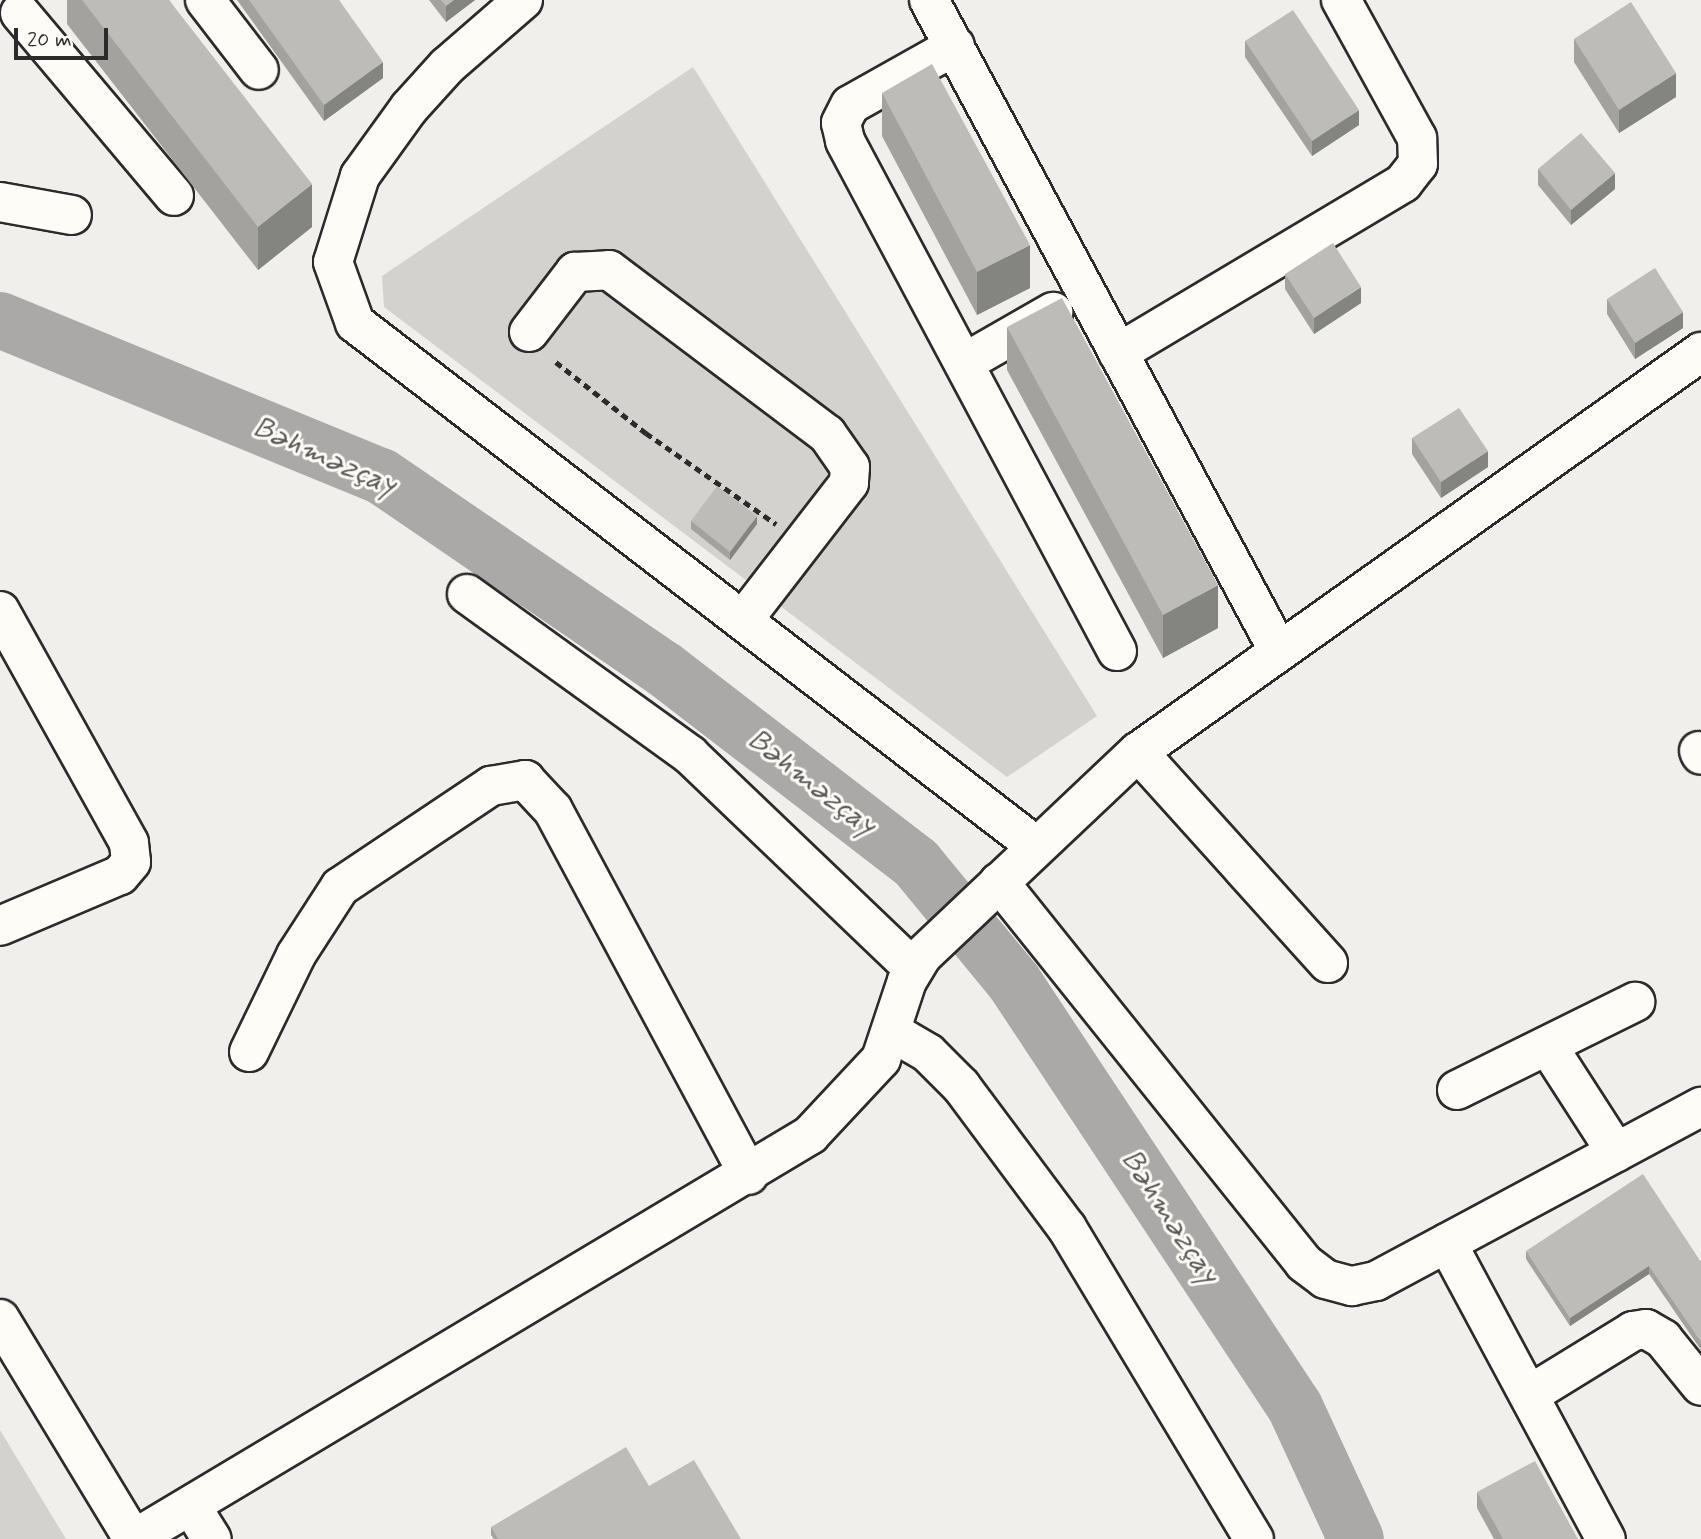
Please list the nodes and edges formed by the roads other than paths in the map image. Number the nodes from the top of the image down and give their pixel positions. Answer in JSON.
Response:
{"nodes":[{"id":1,"x":205,"y":0,"type":"edge"},
{"id":2,"x":523,"y":0,"type":"edge"},
{"id":3,"x":929,"y":0,"type":"edge"},
{"id":4,"x":1341,"y":0,"type":"edge"},
{"id":5,"x":17,"y":15,"type":"edge"},
{"id":6,"x":955,"y":46,"type":"junction"},
{"id":7,"x":259,"y":70,"type":"dead end"},
{"id":8,"x":174,"y":196,"type":"dead end"},
{"id":9,"x":0,"y":202,"type":"edge"},
{"id":10,"x":72,"y":215,"type":"dead end"},
{"id":11,"x":1087,"y":293,"type":"junction"},
{"id":12,"x":529,"y":332,"type":"dead end"},
{"id":13,"x":1701,"y":352,"type":"edge"},
{"id":14,"x":1118,"y":353,"type":"junction"},
{"id":15,"x":964,"y":363,"type":"junction"},
{"id":16,"x":467,"y":594,"type":"dead end"},
{"id":17,"x":0,"y":611,"type":"edge"},
{"id":18,"x":743,"y":620,"type":"junction"},
{"id":19,"x":1277,"y":648,"type":"junction"},
{"id":20,"x":1117,"y":651,"type":"dead end"},
{"id":21,"x":1138,"y":752,"type":"junction"},
{"id":22,"x":1036,"y":846,"type":"junction"},
{"id":23,"x":993,"y":888,"type":"junction"},
{"id":24,"x":0,"y":926,"type":"edge"},
{"id":25,"x":917,"y":962,"type":"junction"},
{"id":26,"x":1328,"y":963,"type":"dead end"},
{"id":27,"x":1634,"y":1002,"type":"dead end"},
{"id":28,"x":892,"y":1032,"type":"junction"},
{"id":29,"x":1549,"y":1048,"type":"junction"},
{"id":30,"x":249,"y":1052,"type":"dead end"},
{"id":31,"x":1457,"y":1090,"type":"dead end"},
{"id":32,"x":1701,"y":1107,"type":"edge"},
{"id":33,"x":1616,"y":1152,"type":"junction"},
{"id":34,"x":749,"y":1175,"type":"junction"},
{"id":35,"x":1447,"y":1242,"type":"junction"},
{"id":36,"x":0,"y":1319,"type":"edge"},
{"id":37,"x":1701,"y":1386,"type":"edge"},
{"id":38,"x":1529,"y":1395,"type":"junction"},
{"id":39,"x":191,"y":1506,"type":"junction"},
{"id":40,"x":134,"y":1539,"type":"edge"},
{"id":41,"x":212,"y":1539,"type":"edge"},
{"id":42,"x":1254,"y":1539,"type":"edge"},
{"id":43,"x":1606,"y":1539,"type":"edge"}],
"edges":[{"from":1,"to":7,"type":"street"},
{"from":2,"to":18,"type":"street"},
{"from":3,"to":6,"type":"street"},
{"from":4,"to":14,"type":"street"},
{"from":5,"to":8,"type":"street"},
{"from":6,"to":11,"type":"street"},
{"from":6,"to":15,"type":"street"},
{"from":9,"to":10,"type":"street"},
{"from":11,"to":14,"type":"street"},
{"from":11,"to":15,"type":"street"},
{"from":12,"to":18,"type":"street"},
{"from":13,"to":19,"type":"street"},
{"from":14,"to":19,"type":"street"},
{"from":15,"to":20,"type":"street"},
{"from":16,"to":25,"type":"street"},
{"from":17,"to":24,"type":"street"},
{"from":18,"to":22,"type":"street"},
{"from":19,"to":21,"type":"street"},
{"from":21,"to":22,"type":"street"},
{"from":21,"to":26,"type":"street"},
{"from":22,"to":23,"type":"street"},
{"from":23,"to":25,"type":"street"},
{"from":23,"to":35,"type":"street"},
{"from":25,"to":28,"type":"street"},
{"from":27,"to":29,"type":"street"},
{"from":28,"to":34,"type":"street"},
{"from":28,"to":42,"type":"street"},
{"from":29,"to":31,"type":"street"},
{"from":29,"to":33,"type":"street"},
{"from":30,"to":34,"type":"street"},
{"from":32,"to":33,"type":"street"},
{"from":33,"to":35,"type":"street"},
{"from":34,"to":39,"type":"street"},
{"from":35,"to":38,"type":"street"},
{"from":36,"to":40,"type":"street"},
{"from":37,"to":38,"type":"street"},
{"from":38,"to":43,"type":"street"},
{"from":39,"to":40,"type":"street"},
{"from":39,"to":41,"type":"street"}]}
